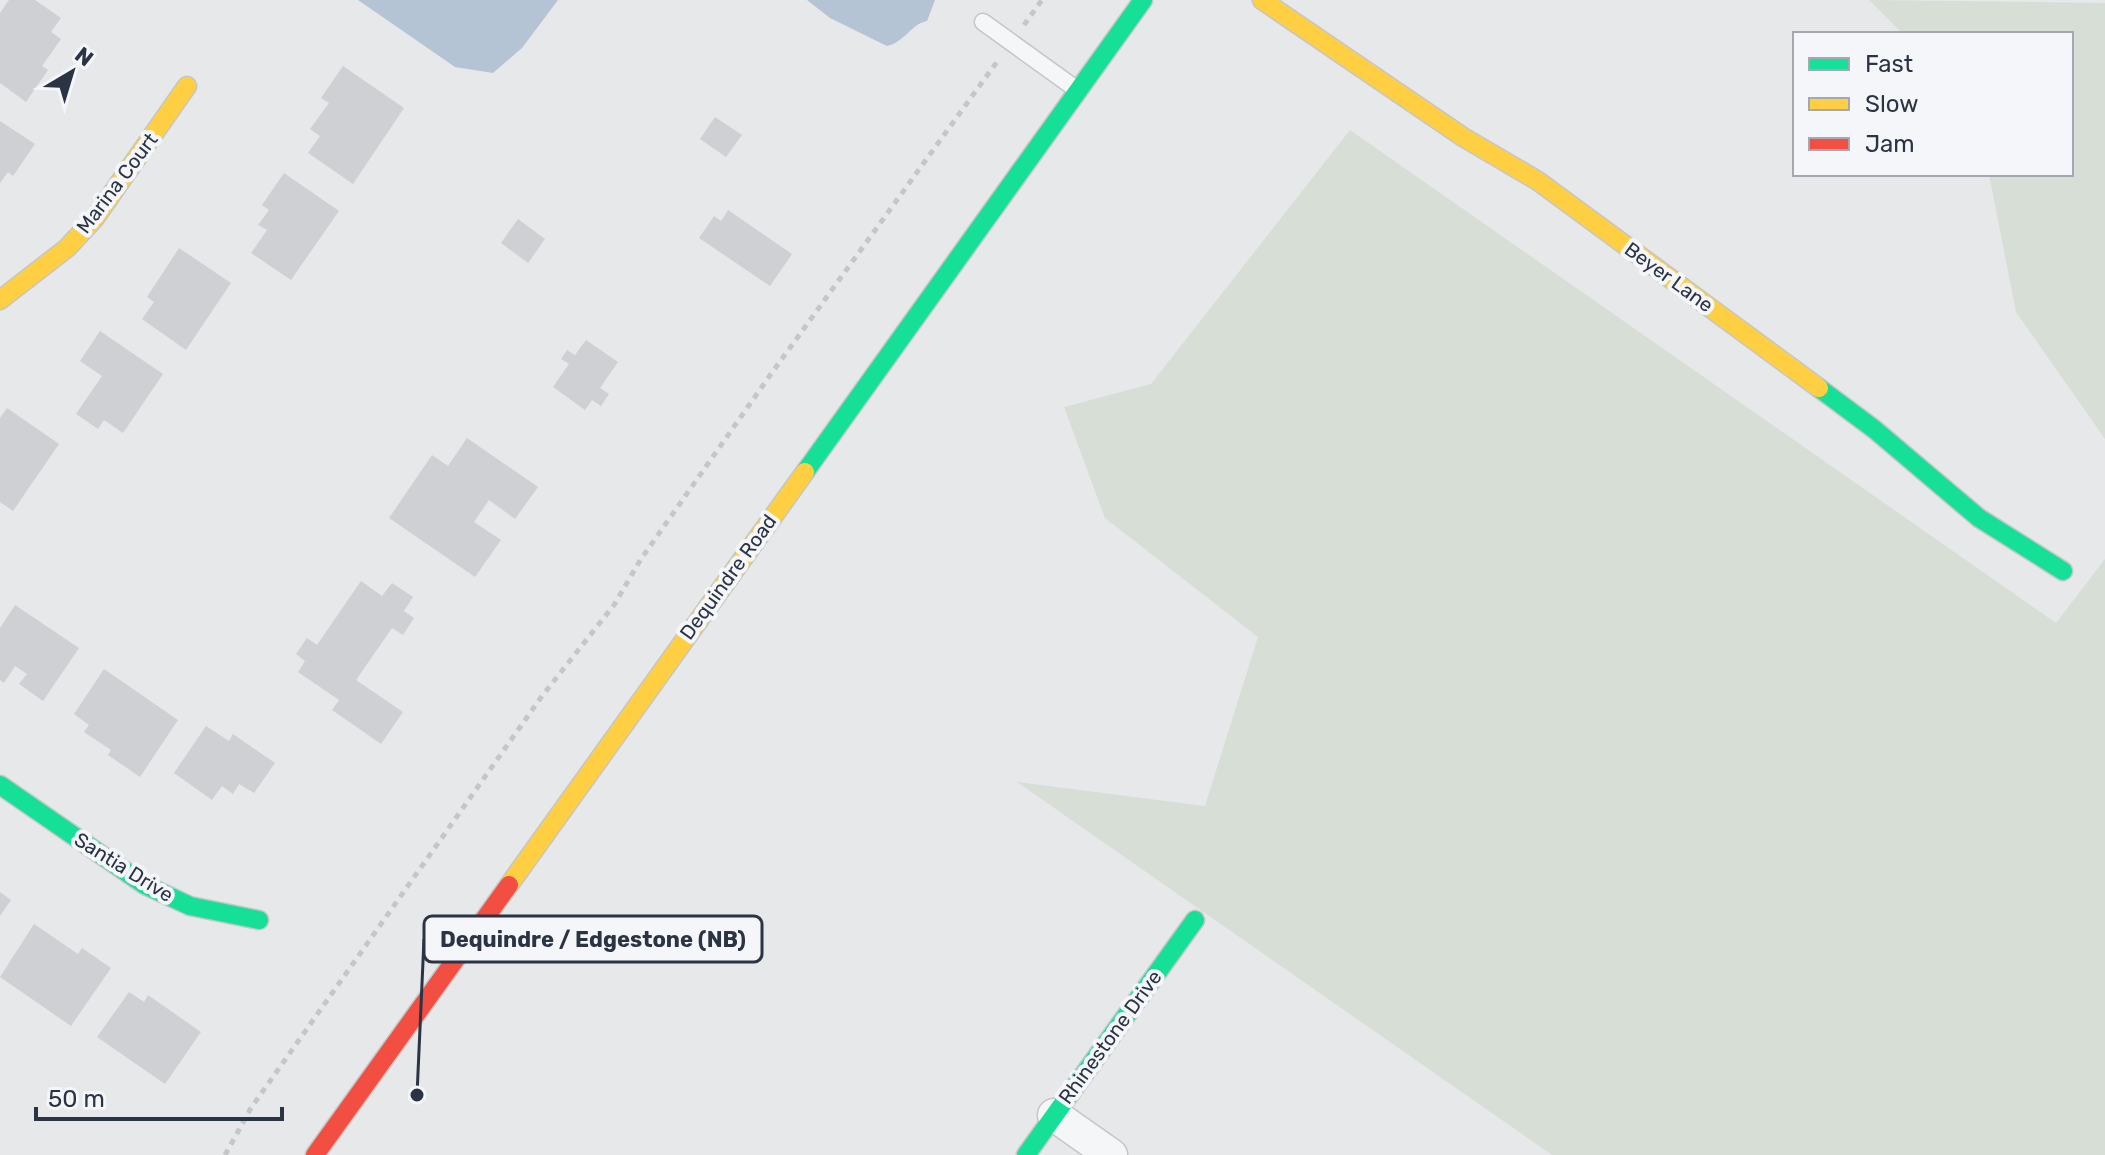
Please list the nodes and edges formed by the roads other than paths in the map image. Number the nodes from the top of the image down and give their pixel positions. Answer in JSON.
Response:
{"nodes":[{"id":1,"x":1143,"y":0,"type":"edge"},
{"id":2,"x":1262,"y":0,"type":"edge"},
{"id":3,"x":983,"y":22,"type":"dead end"},
{"id":4,"x":187,"y":86,"type":"dead end"},
{"id":5,"x":1078,"y":91,"type":"junction"},
{"id":6,"x":0,"y":300,"type":"edge"},
{"id":7,"x":2063,"y":571,"type":"dead end"},
{"id":8,"x":0,"y":785,"type":"edge"},
{"id":9,"x":259,"y":920,"type":"dead end"},
{"id":10,"x":1195,"y":920,"type":"dead end"},
{"id":11,"x":1054,"y":1115,"type":"junction"},
{"id":12,"x":315,"y":1155,"type":"edge"},
{"id":13,"x":1026,"y":1155,"type":"edge"},
{"id":14,"x":1111,"y":1155,"type":"edge"}],
"edges":[{"from":1,"to":5,"type":"street","name":"Dequindre Road"},
{"from":2,"to":7,"type":"street","name":"Beyer Lane"},
{"from":3,"to":5,"type":"lane"},
{"from":4,"to":6,"type":"street","name":"Marina Court"},
{"from":5,"to":12,"type":"street","name":"Dequindre Road"},
{"from":8,"to":9,"type":"street","name":"Santia Drive"},
{"from":10,"to":11,"type":"street","name":"Rhinestone Drive"},
{"from":11,"to":13,"type":"street","name":"Rhinestone Drive"},
{"from":11,"to":14,"type":"street"}]}
